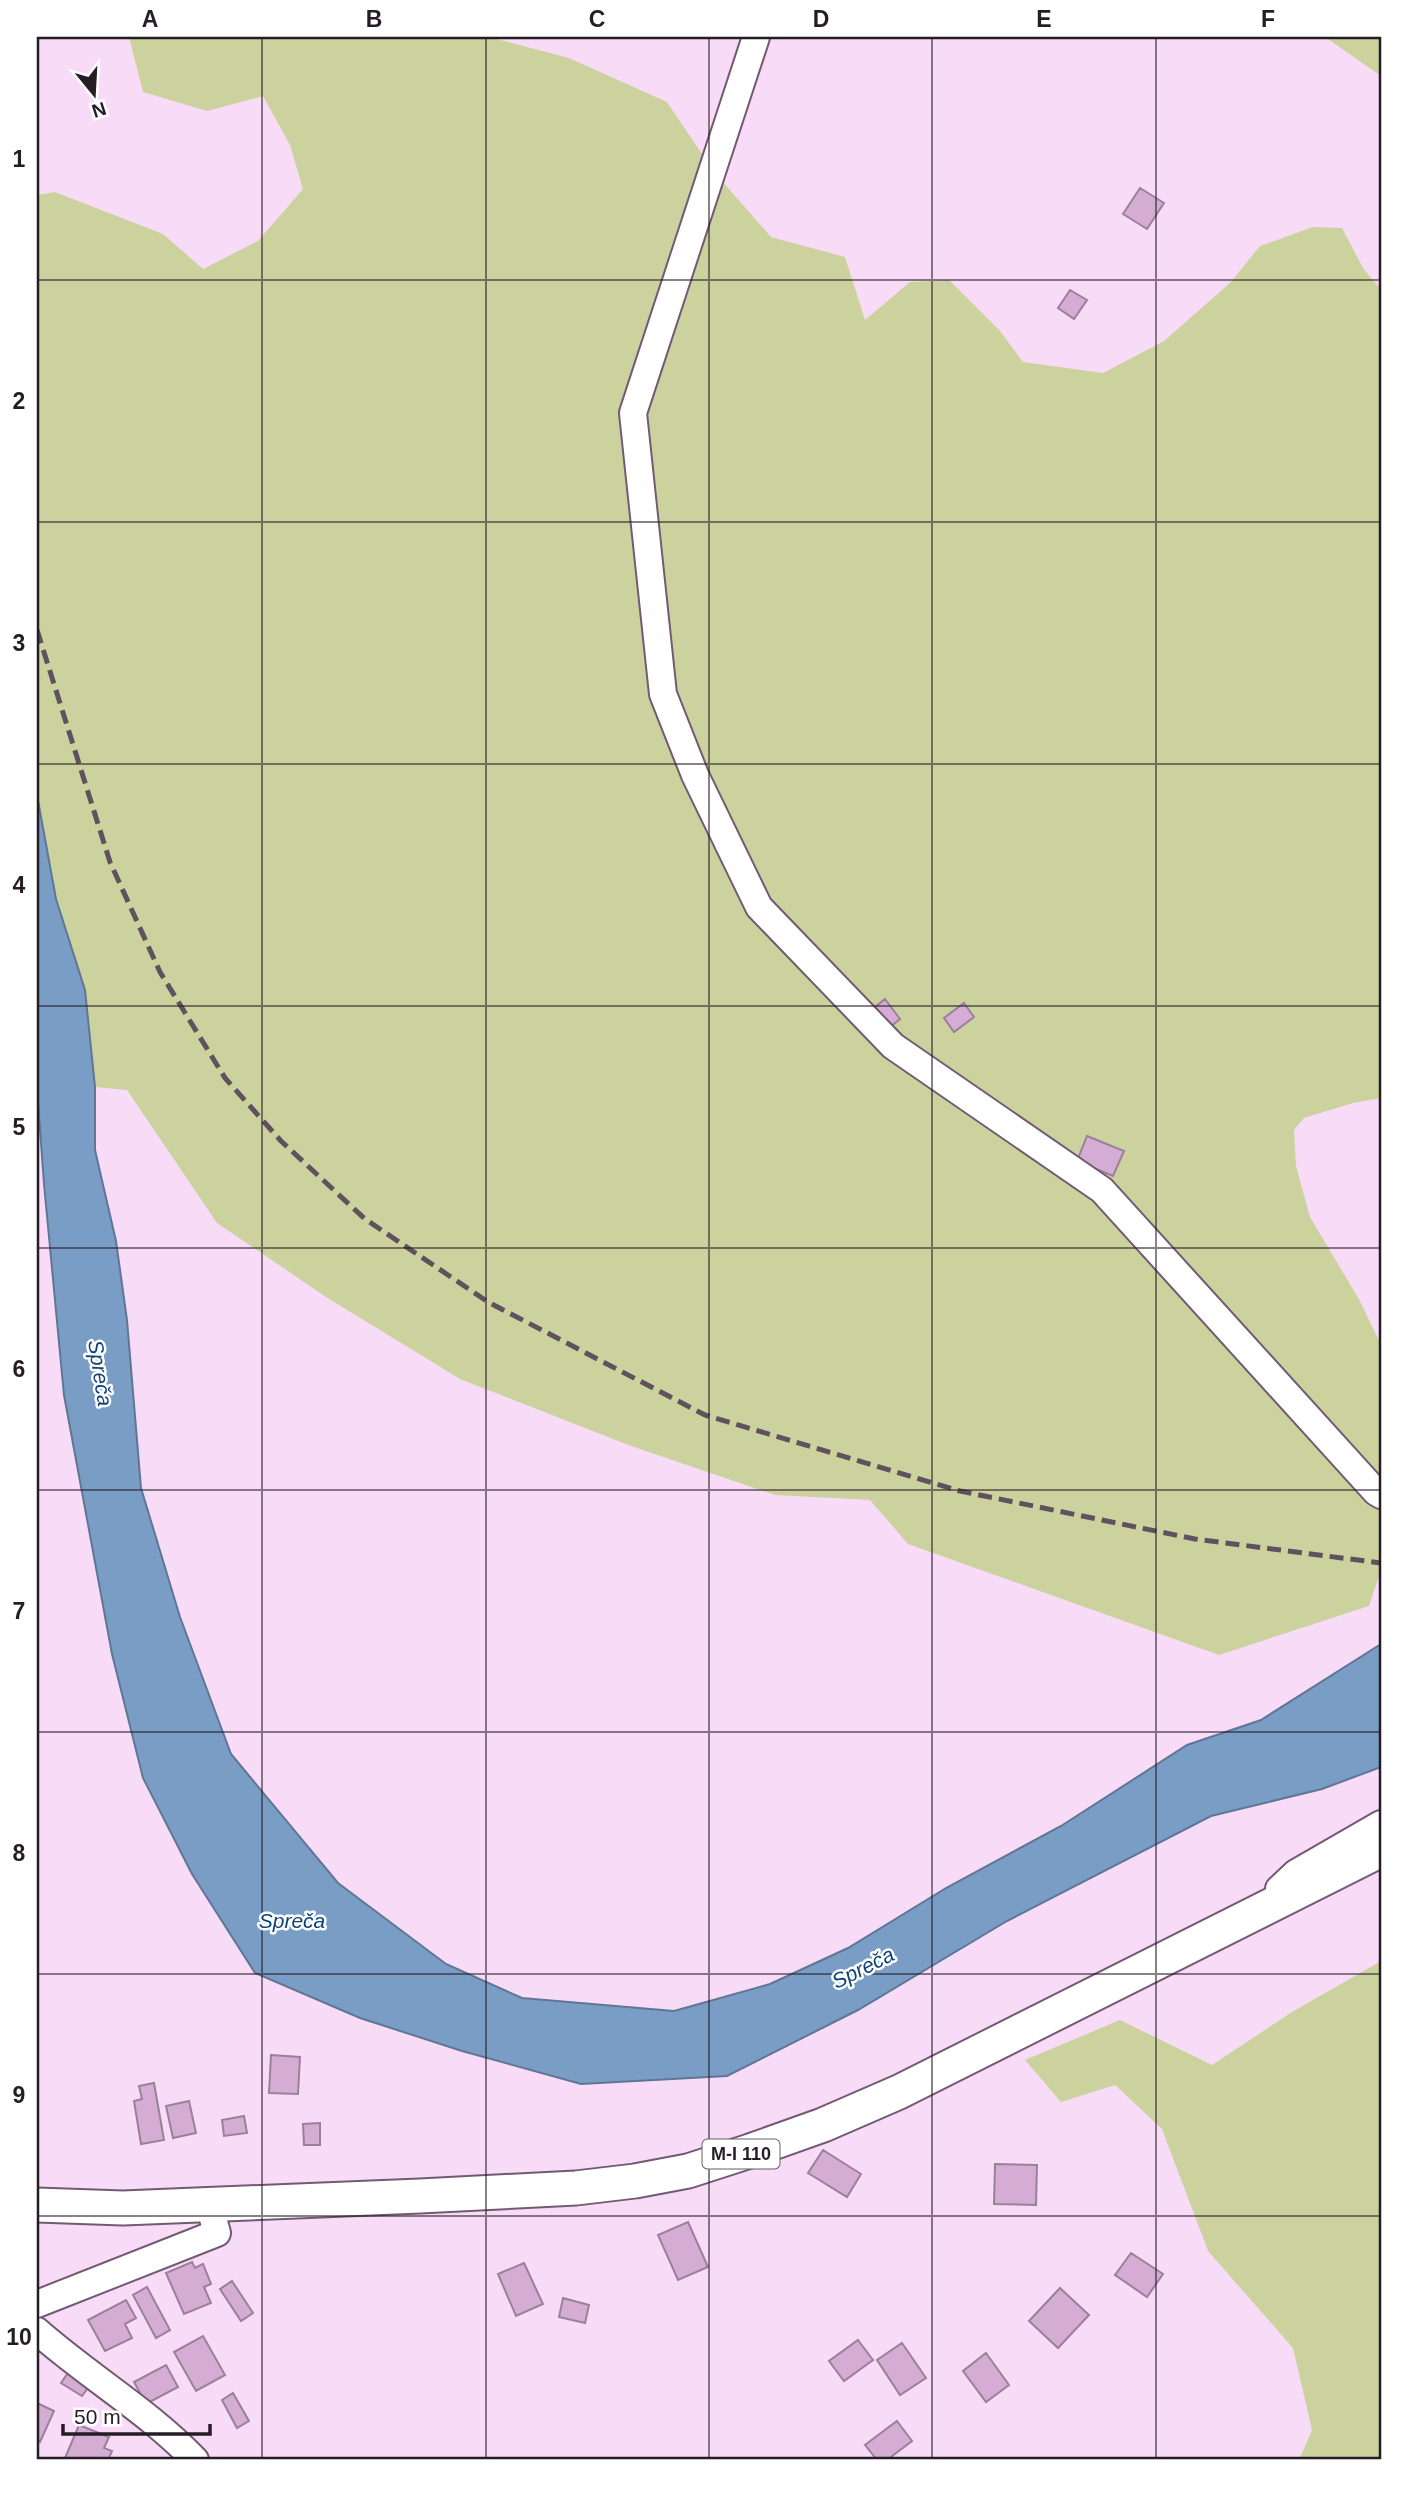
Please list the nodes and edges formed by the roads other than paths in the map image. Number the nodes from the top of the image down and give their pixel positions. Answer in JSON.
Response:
{"nodes":[{"id":1,"x":756,"y":37,"type":"edge"},
{"id":2,"x":1381,"y":1495,"type":"edge"},
{"id":3,"x":1381,"y":1824,"type":"edge"},
{"id":4,"x":1381,"y":1850,"type":"edge"},
{"id":5,"x":1279,"y":1902,"type":"junction"},
{"id":6,"x":208,"y":2204,"type":"junction"},
{"id":7,"x":37,"y":2205,"type":"edge"},
{"id":8,"x":37,"y":2304,"type":"edge"},
{"id":9,"x":37,"y":2331,"type":"edge"},
{"id":10,"x":195,"y":2460,"type":"edge"}],
"edges":[{"from":1,"to":2,"type":"street"},
{"from":3,"to":5,"type":"street"},
{"from":4,"to":5,"type":"main road","number":"M-I 110"},
{"from":5,"to":6,"type":"main road","number":"M-I 110"},
{"from":6,"to":7,"type":"main road","number":"M-I 110"},
{"from":6,"to":8,"type":"street"},
{"from":9,"to":10,"type":"street"}]}
